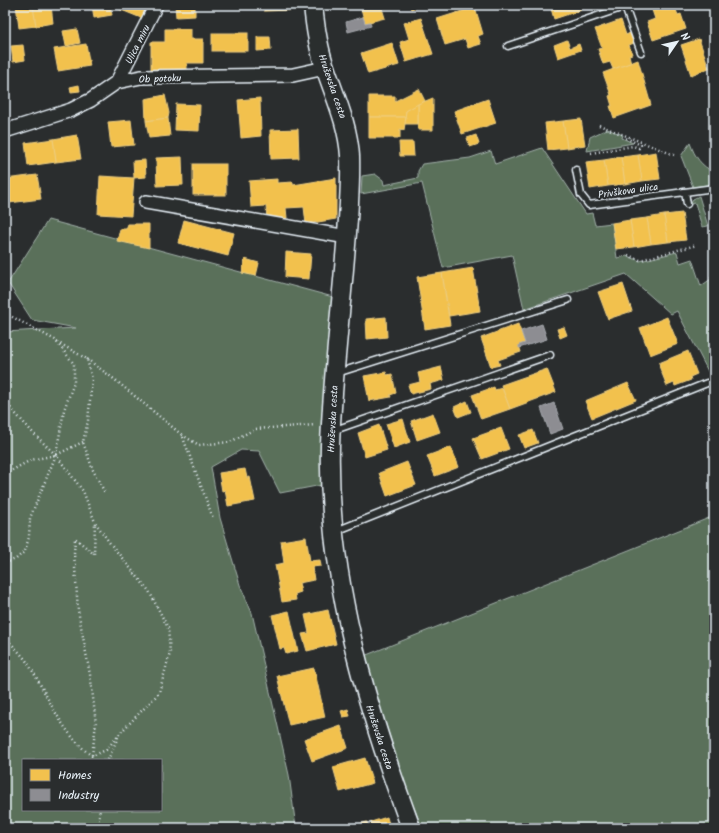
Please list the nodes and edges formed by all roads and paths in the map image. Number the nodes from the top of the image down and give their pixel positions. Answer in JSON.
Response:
{"nodes":[{"id":1,"x":156,"y":5,"type":"edge"},
{"id":2,"x":313,"y":5,"type":"edge"},
{"id":3,"x":627,"y":6,"type":"edge"},
{"id":4,"x":508,"y":46,"type":"dead end"},
{"id":5,"x":641,"y":52,"type":"dead end"},
{"id":6,"x":325,"y":68,"type":"junction"},
{"id":7,"x":118,"y":82,"type":"junction"},
{"id":8,"x":599,"y":125,"type":"dead end"},
{"id":9,"x":5,"y":131,"type":"edge"},
{"id":10,"x":627,"y":136,"type":"junction"},
{"id":11,"x":591,"y":153,"type":"dead end"},
{"id":12,"x":674,"y":155,"type":"dead end"},
{"id":13,"x":576,"y":170,"type":"dead end"},
{"id":14,"x":714,"y":188,"type":"edge"},
{"id":15,"x":684,"y":192,"type":"junction"},
{"id":16,"x":146,"y":202,"type":"dead end"},
{"id":17,"x":687,"y":204,"type":"dead end"},
{"id":18,"x":347,"y":237,"type":"junction"},
{"id":19,"x":697,"y":245,"type":"dead end"},
{"id":20,"x":628,"y":255,"type":"dead end"},
{"id":21,"x":568,"y":300,"type":"dead end"},
{"id":22,"x":5,"y":313,"type":"edge"},
{"id":23,"x":55,"y":340,"type":"junction"},
{"id":24,"x":550,"y":355,"type":"dead end"},
{"id":25,"x":87,"y":359,"type":"junction"},
{"id":26,"x":335,"y":374,"type":"junction"},
{"id":27,"x":707,"y":383,"type":"dead end"},
{"id":28,"x":5,"y":402,"type":"edge"},
{"id":29,"x":331,"y":427,"type":"junction"},
{"id":30,"x":182,"y":436,"type":"junction"},
{"id":31,"x":83,"y":442,"type":"junction"},
{"id":32,"x":56,"y":455,"type":"junction"},
{"id":33,"x":5,"y":474,"type":"edge"},
{"id":34,"x":105,"y":493,"type":"dead end"},
{"id":35,"x":213,"y":518,"type":"dead end"},
{"id":36,"x":95,"y":522,"type":"junction"},
{"id":37,"x":334,"y":531,"type":"junction"},
{"id":38,"x":5,"y":563,"type":"edge"},
{"id":39,"x":5,"y":637,"type":"edge"},
{"id":40,"x":121,"y":732,"type":"junction"},
{"id":41,"x":92,"y":756,"type":"junction"},
{"id":42,"x":108,"y":759,"type":"edge"},
{"id":43,"x":100,"y":811,"type":"edge"},
{"id":44,"x":97,"y":828,"type":"edge"},
{"id":45,"x":411,"y":828,"type":"edge"}],
"edges":[{"from":1,"to":7,"type":"street","name":"Ulica miru"},
{"from":2,"to":6,"type":"street","name":"Hruševska cesta"},
{"from":3,"to":4,"type":"lane"},
{"from":3,"to":5,"type":"lane"},
{"from":6,"to":7,"type":"street","name":"Ob potoku"},
{"from":6,"to":18,"type":"street","name":"Hruševska cesta"},
{"from":7,"to":9,"type":"street","name":"Ob potoku"},
{"from":8,"to":10,"type":"path"},
{"from":10,"to":11,"type":"path"},
{"from":10,"to":12,"type":"path"},
{"from":13,"to":15,"type":"lane","name":"Privškova ulica"},
{"from":14,"to":15,"type":"lane","name":"Privškova ulica"},
{"from":15,"to":17,"type":"lane"},
{"from":16,"to":18,"type":"street"},
{"from":18,"to":26,"type":"street","name":"Hruševska cesta"},
{"from":19,"to":20,"type":"path"},
{"from":21,"to":26,"type":"lane"},
{"from":22,"to":23,"type":"path"},
{"from":23,"to":25,"type":"path"},
{"from":23,"to":32,"type":"path"},
{"from":24,"to":29,"type":"lane"},
{"from":25,"to":30,"type":"path"},
{"from":25,"to":31,"type":"path"},
{"from":26,"to":29,"type":"street","name":"Hruševska cesta"},
{"from":27,"to":37,"type":"lane"},
{"from":28,"to":32,"type":"path"},
{"from":29,"to":30,"type":"path"},
{"from":29,"to":37,"type":"street","name":"Hruševska cesta"},
{"from":30,"to":35,"type":"path"},
{"from":31,"to":32,"type":"path"},
{"from":31,"to":34,"type":"path"},
{"from":32,"to":33,"type":"path"},
{"from":32,"to":36,"type":"path"},
{"from":32,"to":38,"type":"path"},
{"from":36,"to":40,"type":"path"},
{"from":36,"to":41,"type":"path"},
{"from":37,"to":45,"type":"street","name":"Hruševska cesta"},
{"from":39,"to":41,"type":"path"},
{"from":40,"to":41,"type":"path"},
{"from":40,"to":42,"type":"path"},
{"from":43,"to":44,"type":"path"}]}
